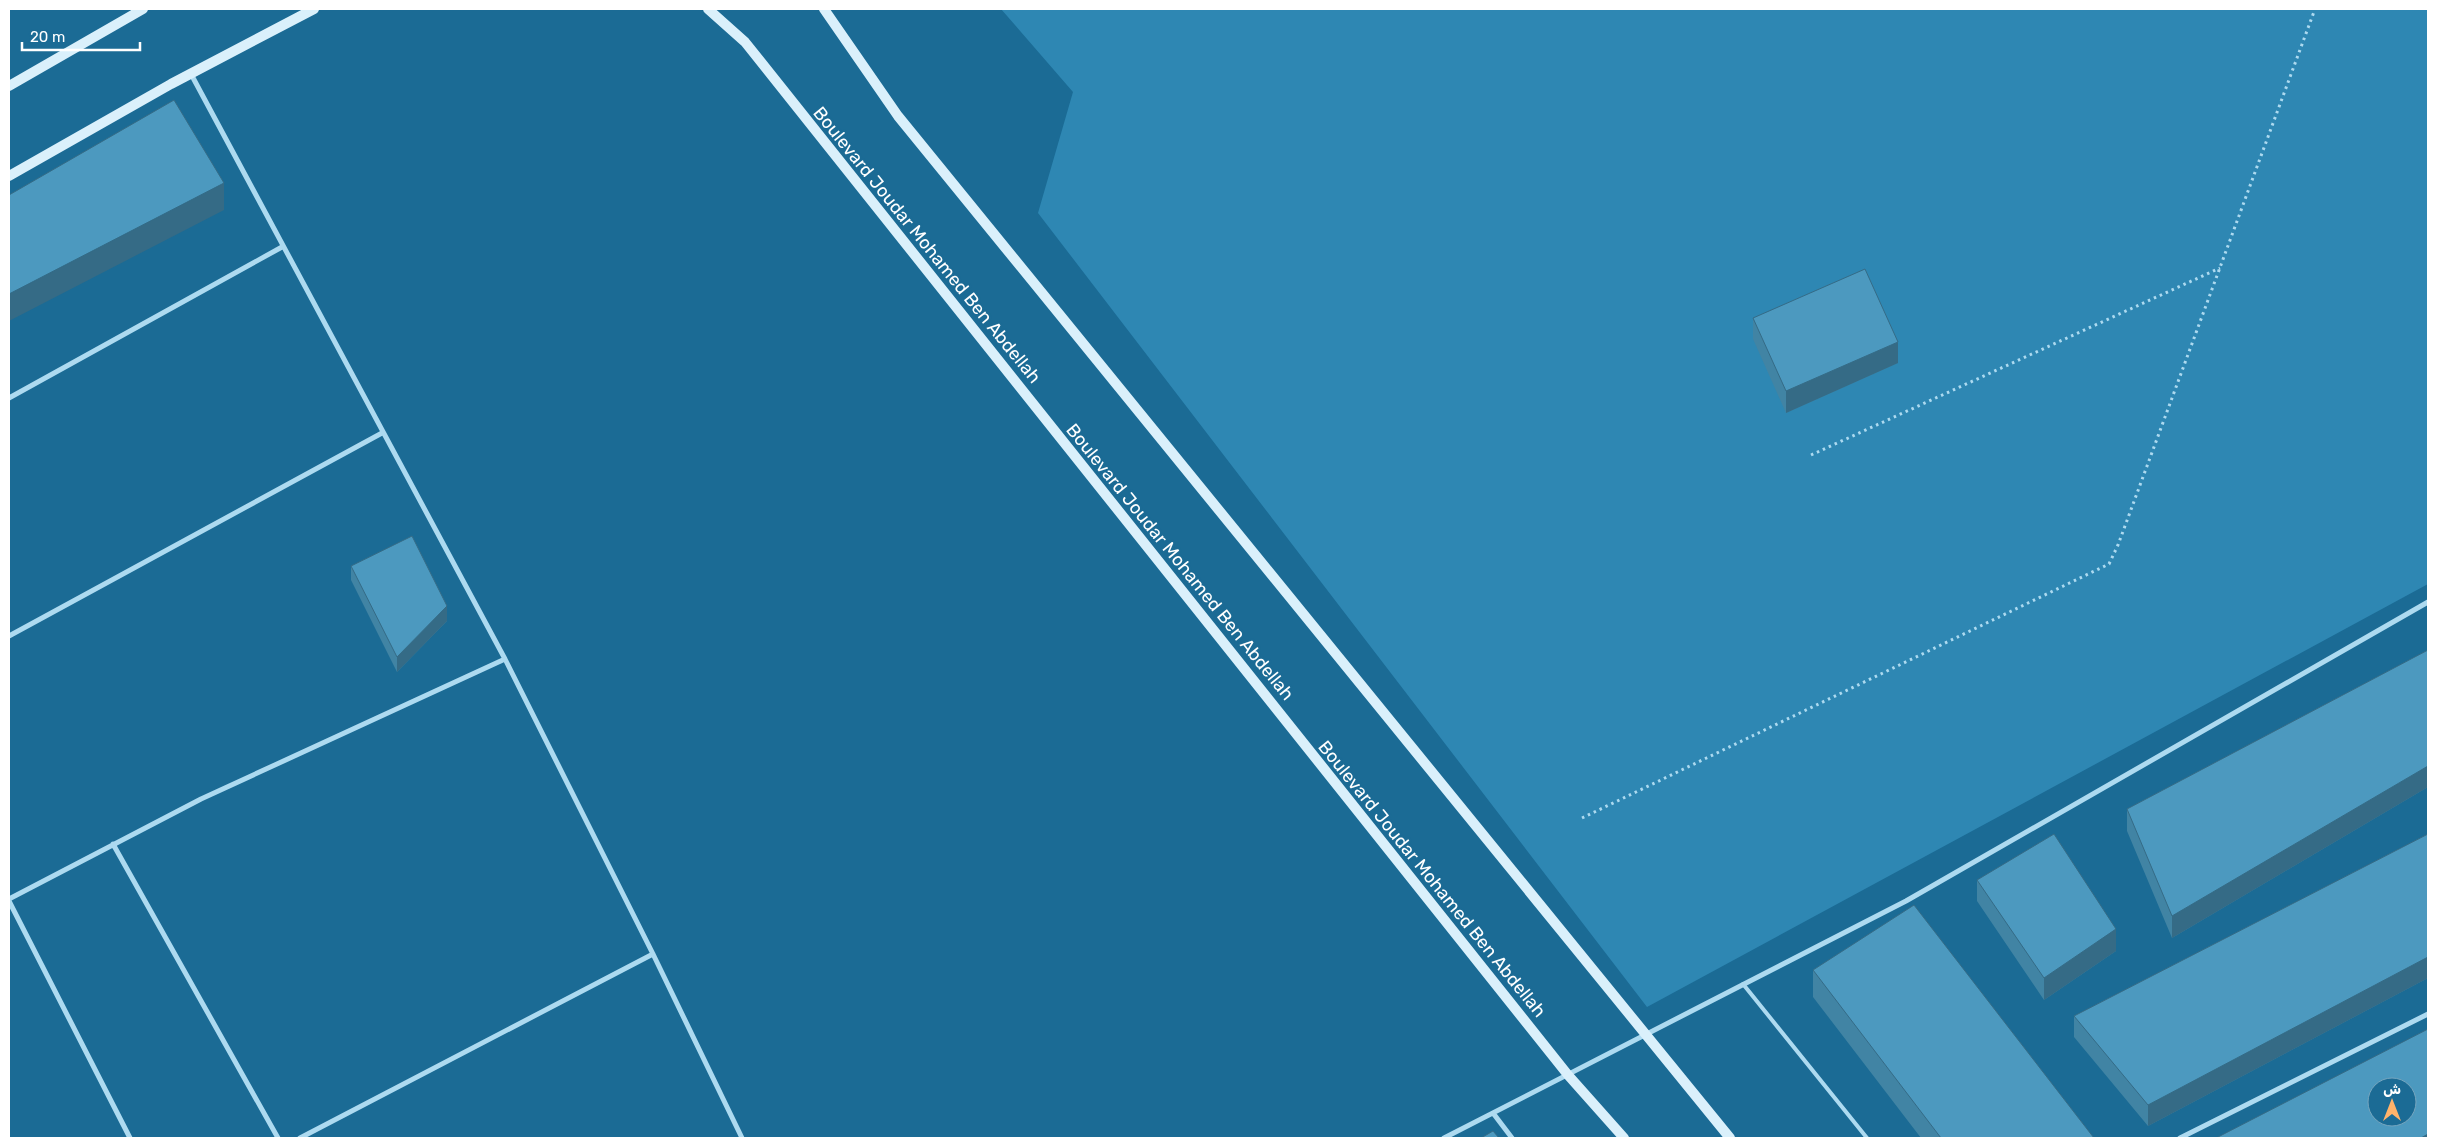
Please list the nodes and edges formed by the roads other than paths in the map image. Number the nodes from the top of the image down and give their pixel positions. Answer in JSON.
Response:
{"nodes":[{"id":1,"x":144,"y":9,"type":"edge"},
{"id":2,"x":314,"y":9,"type":"edge"},
{"id":3,"x":708,"y":9,"type":"edge"},
{"id":4,"x":824,"y":9,"type":"edge"},
{"id":5,"x":191,"y":74,"type":"junction"},
{"id":6,"x":9,"y":86,"type":"edge"},
{"id":7,"x":9,"y":176,"type":"edge"},
{"id":8,"x":282,"y":247,"type":"junction"},
{"id":9,"x":9,"y":398,"type":"edge"},
{"id":10,"x":382,"y":433,"type":"junction"},
{"id":11,"x":2428,"y":602,"type":"edge"},
{"id":12,"x":9,"y":636,"type":"edge"},
{"id":13,"x":505,"y":659,"type":"junction"},
{"id":14,"x":113,"y":844,"type":"junction"},
{"id":15,"x":9,"y":900,"type":"edge"},
{"id":16,"x":1906,"y":901,"type":"junction"},
{"id":17,"x":1912,"y":909,"type":"edge"},
{"id":18,"x":653,"y":954,"type":"junction"},
{"id":19,"x":1743,"y":984,"type":"junction"},
{"id":20,"x":2428,"y":1014,"type":"edge"},
{"id":21,"x":1646,"y":1035,"type":"junction"},
{"id":22,"x":1568,"y":1075,"type":"junction"},
{"id":23,"x":1493,"y":1113,"type":"junction"},
{"id":24,"x":130,"y":1138,"type":"edge"},
{"id":25,"x":278,"y":1138,"type":"edge"},
{"id":26,"x":300,"y":1138,"type":"edge"},
{"id":27,"x":742,"y":1138,"type":"edge"},
{"id":28,"x":1444,"y":1138,"type":"edge"},
{"id":29,"x":1512,"y":1138,"type":"edge"},
{"id":30,"x":1624,"y":1138,"type":"edge"},
{"id":31,"x":1730,"y":1138,"type":"edge"},
{"id":32,"x":1866,"y":1138,"type":"edge"},
{"id":33,"x":2180,"y":1138,"type":"edge"}],
"edges":[{"from":1,"to":6,"type":"main road"},
{"from":2,"to":5,"type":"main road"},
{"from":3,"to":22,"type":"main road","name":"Boulevard Joudar Mohamed Ben Abdellah"},
{"from":4,"to":21,"type":"main road"},
{"from":5,"to":7,"type":"main road"},
{"from":5,"to":8,"type":"street"},
{"from":8,"to":9,"type":"street"},
{"from":8,"to":10,"type":"street"},
{"from":10,"to":12,"type":"street"},
{"from":10,"to":13,"type":"street"},
{"from":11,"to":16,"type":"street"},
{"from":13,"to":14,"type":"street"},
{"from":13,"to":18,"type":"street"},
{"from":14,"to":15,"type":"street"},
{"from":14,"to":25,"type":"street"},
{"from":15,"to":24,"type":"street"},
{"from":16,"to":17,"type":"street"},
{"from":16,"to":19,"type":"street"},
{"from":18,"to":26,"type":"street"},
{"from":18,"to":27,"type":"street"},
{"from":19,"to":21,"type":"street"},
{"from":19,"to":32,"type":"lane"},
{"from":20,"to":33,"type":"street"},
{"from":21,"to":22,"type":"street"},
{"from":21,"to":31,"type":"main road"},
{"from":22,"to":23,"type":"street"},
{"from":22,"to":30,"type":"main road","name":"Boulevard Joudar Mohamed Ben Abdellah"},
{"from":23,"to":28,"type":"street"},
{"from":23,"to":29,"type":"street"}]}
